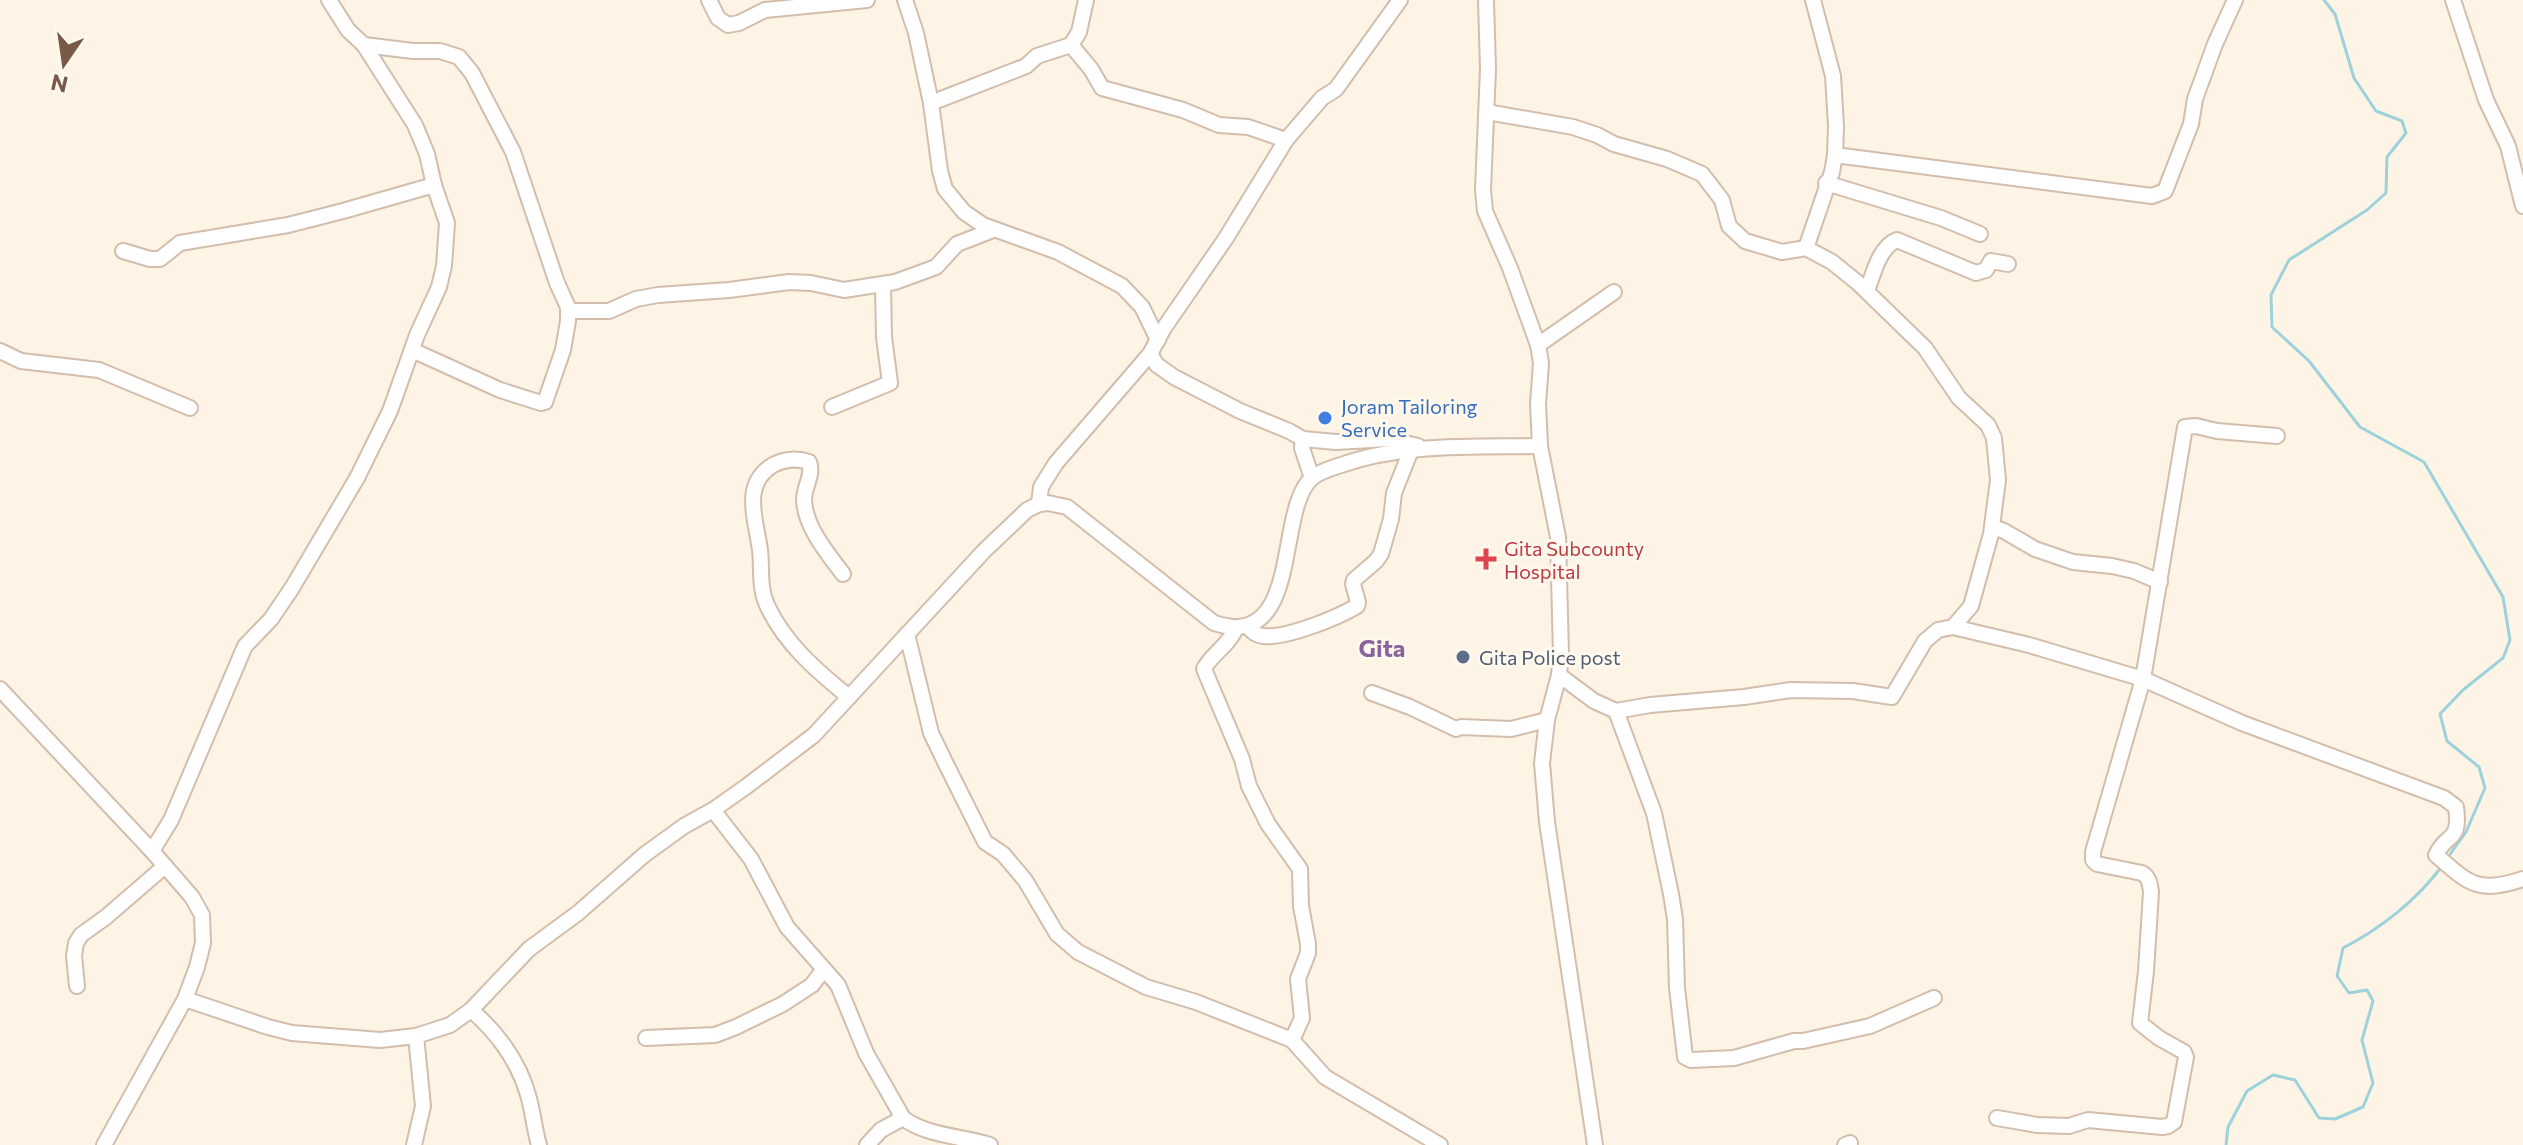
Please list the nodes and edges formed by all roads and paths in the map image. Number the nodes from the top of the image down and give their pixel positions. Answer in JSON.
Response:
{"nodes":[{"id":1,"x":329,"y":0,"type":"edge"},
{"id":2,"x":709,"y":0,"type":"edge"},
{"id":3,"x":867,"y":0,"type":"edge"},
{"id":4,"x":905,"y":0,"type":"edge"},
{"id":5,"x":1086,"y":0,"type":"edge"},
{"id":6,"x":1400,"y":0,"type":"edge"},
{"id":7,"x":1486,"y":0,"type":"edge"},
{"id":8,"x":1813,"y":0,"type":"edge"},
{"id":9,"x":2235,"y":0,"type":"edge"},
{"id":10,"x":2453,"y":0,"type":"edge"},
{"id":11,"x":364,"y":45,"type":"junction"},
{"id":12,"x":1071,"y":45,"type":"junction"},
{"id":13,"x":931,"y":103,"type":"junction"},
{"id":14,"x":1487,"y":112,"type":"junction"},
{"id":15,"x":1286,"y":140,"type":"junction"},
{"id":16,"x":1835,"y":155,"type":"junction"},
{"id":17,"x":1826,"y":183,"type":"junction"},
{"id":18,"x":434,"y":185,"type":"junction"},
{"id":19,"x":2523,"y":206,"type":"edge"},
{"id":20,"x":993,"y":230,"type":"junction"},
{"id":21,"x":1980,"y":234,"type":"dead end"},
{"id":22,"x":1806,"y":248,"type":"junction"},
{"id":23,"x":123,"y":251,"type":"dead end"},
{"id":24,"x":2008,"y":264,"type":"dead end"},
{"id":25,"x":883,"y":285,"type":"junction"},
{"id":26,"x":1867,"y":291,"type":"junction"},
{"id":27,"x":1614,"y":292,"type":"dead end"},
{"id":28,"x":568,"y":311,"type":"junction"},
{"id":29,"x":1158,"y":340,"type":"junction"},
{"id":30,"x":1538,"y":345,"type":"junction"},
{"id":31,"x":412,"y":350,"type":"junction"},
{"id":32,"x":0,"y":351,"type":"edge"},
{"id":33,"x":1150,"y":354,"type":"junction"},
{"id":34,"x":832,"y":407,"type":"dead end"},
{"id":35,"x":190,"y":408,"type":"dead end"},
{"id":36,"x":2277,"y":436,"type":"dead end"},
{"id":37,"x":1303,"y":439,"type":"junction"},
{"id":38,"x":1540,"y":446,"type":"junction"},
{"id":39,"x":1430,"y":449,"type":"junction"},
{"id":40,"x":1411,"y":450,"type":"junction"},
{"id":41,"x":1312,"y":478,"type":"junction"},
{"id":42,"x":1033,"y":507,"type":"junction"},
{"id":43,"x":1993,"y":527,"type":"junction"},
{"id":44,"x":843,"y":574,"type":"dead end"},
{"id":45,"x":2160,"y":582,"type":"junction"},
{"id":46,"x":1241,"y":627,"type":"junction"},
{"id":47,"x":1953,"y":627,"type":"junction"},
{"id":48,"x":907,"y":634,"type":"junction"},
{"id":49,"x":1559,"y":675,"type":"junction"},
{"id":50,"x":2143,"y":679,"type":"junction"},
{"id":51,"x":0,"y":689,"type":"edge"},
{"id":52,"x":1372,"y":693,"type":"dead end"},
{"id":53,"x":849,"y":697,"type":"junction"},
{"id":54,"x":1616,"y":711,"type":"junction"},
{"id":55,"x":1547,"y":720,"type":"junction"},
{"id":56,"x":713,"y":810,"type":"junction"},
{"id":57,"x":152,"y":851,"type":"junction"},
{"id":58,"x":165,"y":866,"type":"junction"},
{"id":59,"x":2523,"y":879,"type":"edge"},
{"id":60,"x":824,"y":969,"type":"junction"},
{"id":61,"x":77,"y":986,"type":"dead end"},
{"id":62,"x":1934,"y":998,"type":"dead end"},
{"id":63,"x":185,"y":999,"type":"junction"},
{"id":64,"x":471,"y":1010,"type":"junction"},
{"id":65,"x":416,"y":1036,"type":"junction"},
{"id":66,"x":646,"y":1038,"type":"dead end"},
{"id":67,"x":1292,"y":1040,"type":"junction"},
{"id":68,"x":903,"y":1118,"type":"junction"},
{"id":69,"x":1997,"y":1118,"type":"dead end"},
{"id":70,"x":104,"y":1145,"type":"edge"},
{"id":71,"x":414,"y":1145,"type":"edge"},
{"id":72,"x":539,"y":1145,"type":"edge"},
{"id":73,"x":867,"y":1145,"type":"edge"},
{"id":74,"x":990,"y":1145,"type":"edge"},
{"id":75,"x":1440,"y":1145,"type":"edge"},
{"id":76,"x":1595,"y":1145,"type":"edge"}],
"edges":[{"from":1,"to":11,"type":"street"},
{"from":2,"to":3,"type":"street"},
{"from":4,"to":13,"type":"street"},
{"from":5,"to":12,"type":"street"},
{"from":6,"to":15,"type":"street"},
{"from":7,"to":14,"type":"street"},
{"from":8,"to":16,"type":"street"},
{"from":9,"to":16,"type":"street"},
{"from":10,"to":19,"type":"street"},
{"from":11,"to":18,"type":"street"},
{"from":11,"to":28,"type":"street"},
{"from":12,"to":13,"type":"street"},
{"from":12,"to":15,"type":"street"},
{"from":13,"to":20,"type":"street"},
{"from":14,"to":22,"type":"street"},
{"from":14,"to":30,"type":"street"},
{"from":15,"to":29,"type":"street"},
{"from":16,"to":17,"type":"street"},
{"from":17,"to":21,"type":"street"},
{"from":17,"to":22,"type":"street"},
{"from":18,"to":23,"type":"street"},
{"from":18,"to":31,"type":"street"},
{"from":20,"to":25,"type":"street"},
{"from":20,"to":29,"type":"street"},
{"from":22,"to":26,"type":"street"},
{"from":24,"to":26,"type":"street"},
{"from":25,"to":28,"type":"street"},
{"from":25,"to":34,"type":"street"},
{"from":26,"to":43,"type":"street"},
{"from":27,"to":30,"type":"street"},
{"from":28,"to":31,"type":"street"},
{"from":29,"to":33,"type":"street"},
{"from":30,"to":38,"type":"street"},
{"from":31,"to":57,"type":"street"},
{"from":32,"to":35,"type":"street"},
{"from":33,"to":37,"type":"street"},
{"from":33,"to":42,"type":"street"},
{"from":36,"to":45,"type":"street"},
{"from":37,"to":39,"type":"street"},
{"from":37,"to":41,"type":"street"},
{"from":38,"to":39,"type":"street"},
{"from":38,"to":49,"type":"street"},
{"from":39,"to":40,"type":"street"},
{"from":40,"to":41,"type":"street"},
{"from":40,"to":46,"type":"street"},
{"from":41,"to":46,"type":"street"},
{"from":42,"to":46,"type":"street"},
{"from":42,"to":48,"type":"street"},
{"from":43,"to":45,"type":"street"},
{"from":43,"to":47,"type":"street"},
{"from":44,"to":53,"type":"street"},
{"from":45,"to":50,"type":"street"},
{"from":46,"to":67,"type":"street"},
{"from":47,"to":50,"type":"street"},
{"from":47,"to":54,"type":"street"},
{"from":48,"to":53,"type":"street"},
{"from":48,"to":67,"type":"street"},
{"from":49,"to":54,"type":"street"},
{"from":49,"to":55,"type":"street"},
{"from":50,"to":59,"type":"street"},
{"from":50,"to":69,"type":"street"},
{"from":51,"to":57,"type":"street"},
{"from":52,"to":55,"type":"street"},
{"from":53,"to":56,"type":"street"},
{"from":54,"to":62,"type":"street"},
{"from":55,"to":76,"type":"street"},
{"from":56,"to":60,"type":"street"},
{"from":56,"to":64,"type":"street"},
{"from":57,"to":58,"type":"street"},
{"from":58,"to":61,"type":"street"},
{"from":58,"to":63,"type":"street"},
{"from":60,"to":66,"type":"street"},
{"from":60,"to":68,"type":"street"},
{"from":63,"to":65,"type":"street"},
{"from":63,"to":70,"type":"street"},
{"from":64,"to":65,"type":"street"},
{"from":64,"to":72,"type":"street"},
{"from":65,"to":71,"type":"street"},
{"from":67,"to":75,"type":"street"},
{"from":68,"to":73,"type":"street"},
{"from":68,"to":74,"type":"street"}]}
